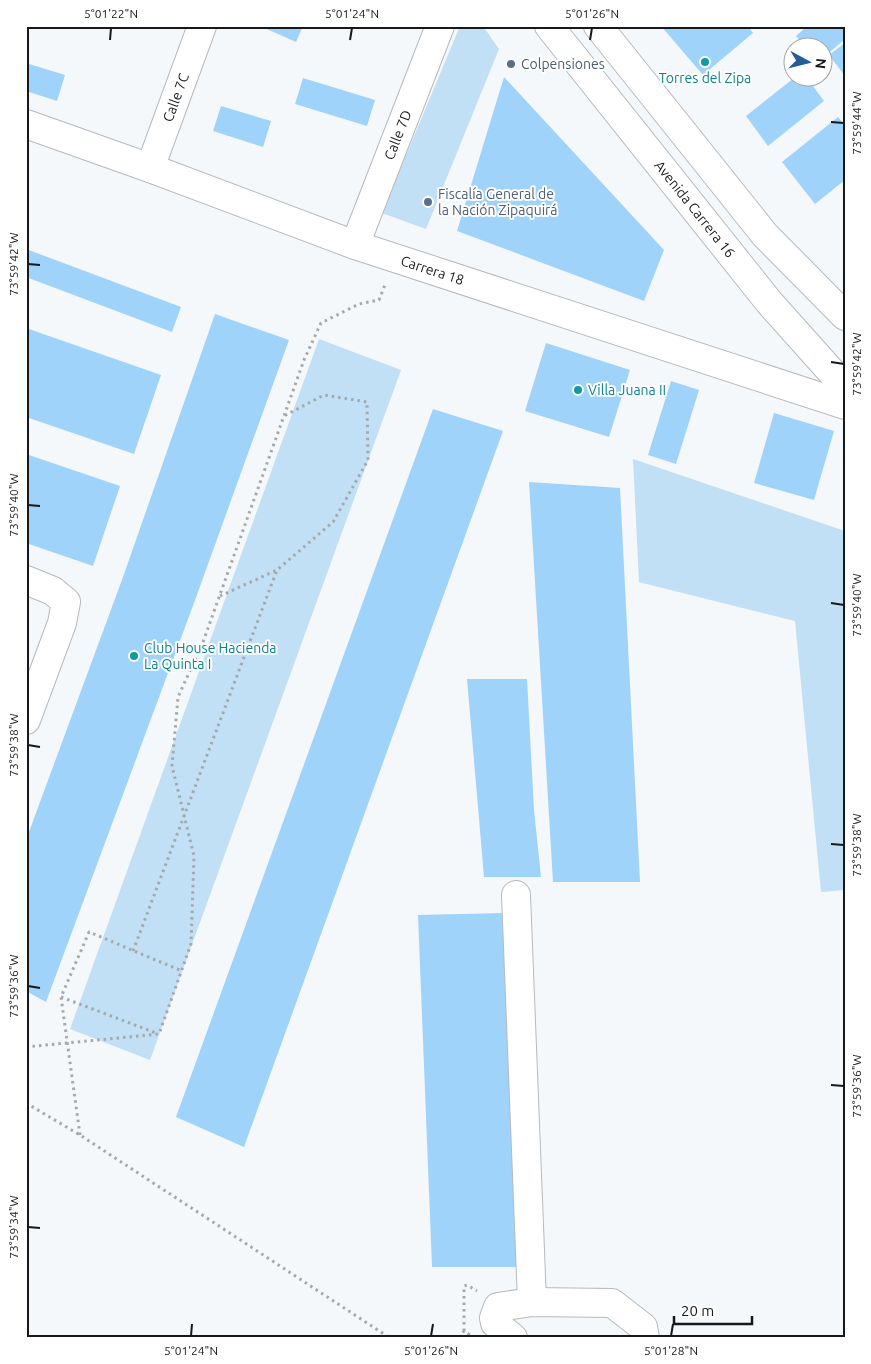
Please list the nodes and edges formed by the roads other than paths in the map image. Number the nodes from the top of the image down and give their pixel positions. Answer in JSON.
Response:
{"nodes":[{"id":1,"x":202,"y":26,"type":"edge"},
{"id":2,"x":440,"y":26,"type":"edge"},
{"id":3,"x":549,"y":26,"type":"edge"},
{"id":4,"x":609,"y":30,"type":"edge"},
{"id":5,"x":26,"y":124,"type":"edge"},
{"id":6,"x":150,"y":168,"type":"junction"},
{"id":7,"x":356,"y":245,"type":"junction"},
{"id":8,"x":845,"y":316,"type":"edge"},
{"id":9,"x":845,"y":387,"type":"edge"},
{"id":10,"x":845,"y":405,"type":"edge"},
{"id":11,"x":26,"y":580,"type":"edge"},
{"id":12,"x":26,"y":720,"type":"edge"},
{"id":13,"x":516,"y":895,"type":"dead end"},
{"id":14,"x":532,"y":1302,"type":"junction"},
{"id":15,"x":513,"y":1338,"type":"edge"},
{"id":16,"x":645,"y":1338,"type":"edge"}],
"edges":[{"from":1,"to":6,"type":"street","name":"Calle 7C"},
{"from":2,"to":7,"type":"street","name":"Calle 7D"},
{"from":3,"to":9,"type":"street","name":"Avenida Carrera 16"},
{"from":4,"to":8,"type":"street"},
{"from":5,"to":6,"type":"street","name":"Carrera 18"},
{"from":6,"to":7,"type":"street","name":"Carrera 18"},
{"from":7,"to":10,"type":"street","name":"Carrera 18"},
{"from":11,"to":12,"type":"street"},
{"from":13,"to":14,"type":"street"},
{"from":14,"to":15,"type":"street"},
{"from":14,"to":16,"type":"street"}]}
